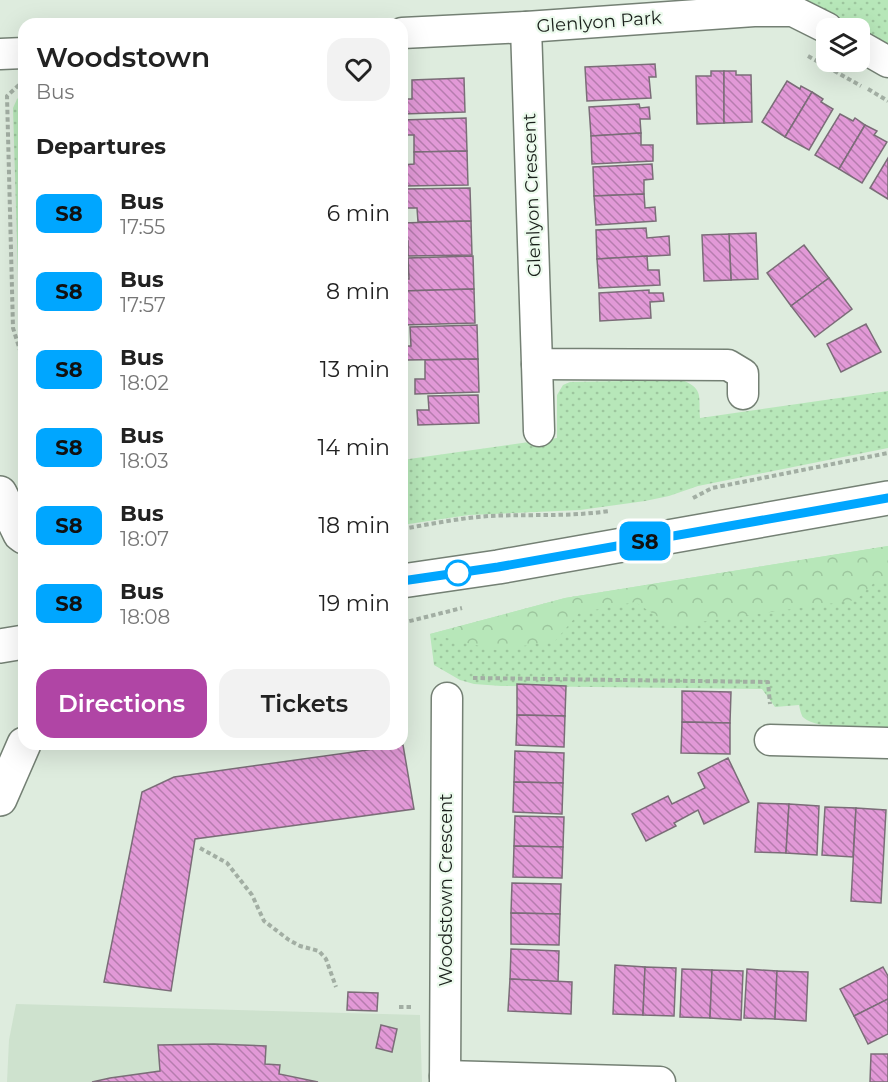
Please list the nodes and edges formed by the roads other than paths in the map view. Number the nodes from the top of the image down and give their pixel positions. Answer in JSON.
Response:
{"nodes":[{"id":1,"x":816,"y":22,"type":"edge"},
{"id":2,"x":526,"y":27,"type":"junction"},
{"id":3,"x":408,"y":33,"type":"edge"},
{"id":4,"x":870,"y":52,"type":"edge"},
{"id":5,"x":18,"y":53,"type":"edge"},
{"id":6,"x":0,"y":54,"type":"edge"},
{"id":7,"x":888,"y":62,"type":"edge"},
{"id":8,"x":537,"y":364,"type":"junction"},
{"id":9,"x":743,"y":394,"type":"dead end"},
{"id":10,"x":539,"y":431,"type":"dead end"},
{"id":11,"x":0,"y":493,"type":"edge"},
{"id":12,"x":888,"y":498,"type":"edge"},
{"id":13,"x":18,"y":530,"type":"edge"},
{"id":14,"x":408,"y":580,"type":"edge"},
{"id":15,"x":18,"y":643,"type":"edge"},
{"id":16,"x":0,"y":646,"type":"edge"},
{"id":17,"x":447,"y":698,"type":"dead end"},
{"id":18,"x":770,"y":740,"type":"dead end"},
{"id":19,"x":888,"y":743,"type":"edge"},
{"id":20,"x":21,"y":750,"type":"edge"},
{"id":21,"x":0,"y":799,"type":"edge"},
{"id":22,"x":445,"y":1079,"type":"edge"},
{"id":23,"x":660,"y":1082,"type":"edge"}],
"edges":[{"from":1,"to":2,"type":"street","name":"Glenlyon Park"},
{"from":2,"to":3,"type":"street","name":"Glenlyon Park"},
{"from":2,"to":8,"type":"street","name":"Glenlyon Crescent"},
{"from":4,"to":7,"type":"street"},
{"from":5,"to":6,"type":"street"},
{"from":8,"to":9,"type":"street"},
{"from":8,"to":10,"type":"street","name":"Glenlyon Crescent"},
{"from":11,"to":13,"type":"main road"},
{"from":12,"to":14,"type":"main road"},
{"from":15,"to":16,"type":"main road"},
{"from":17,"to":22,"type":"street","name":"Woodstown Crescent"},
{"from":18,"to":19,"type":"street"},
{"from":20,"to":21,"type":"main road"},
{"from":22,"to":23,"type":"street"}]}
